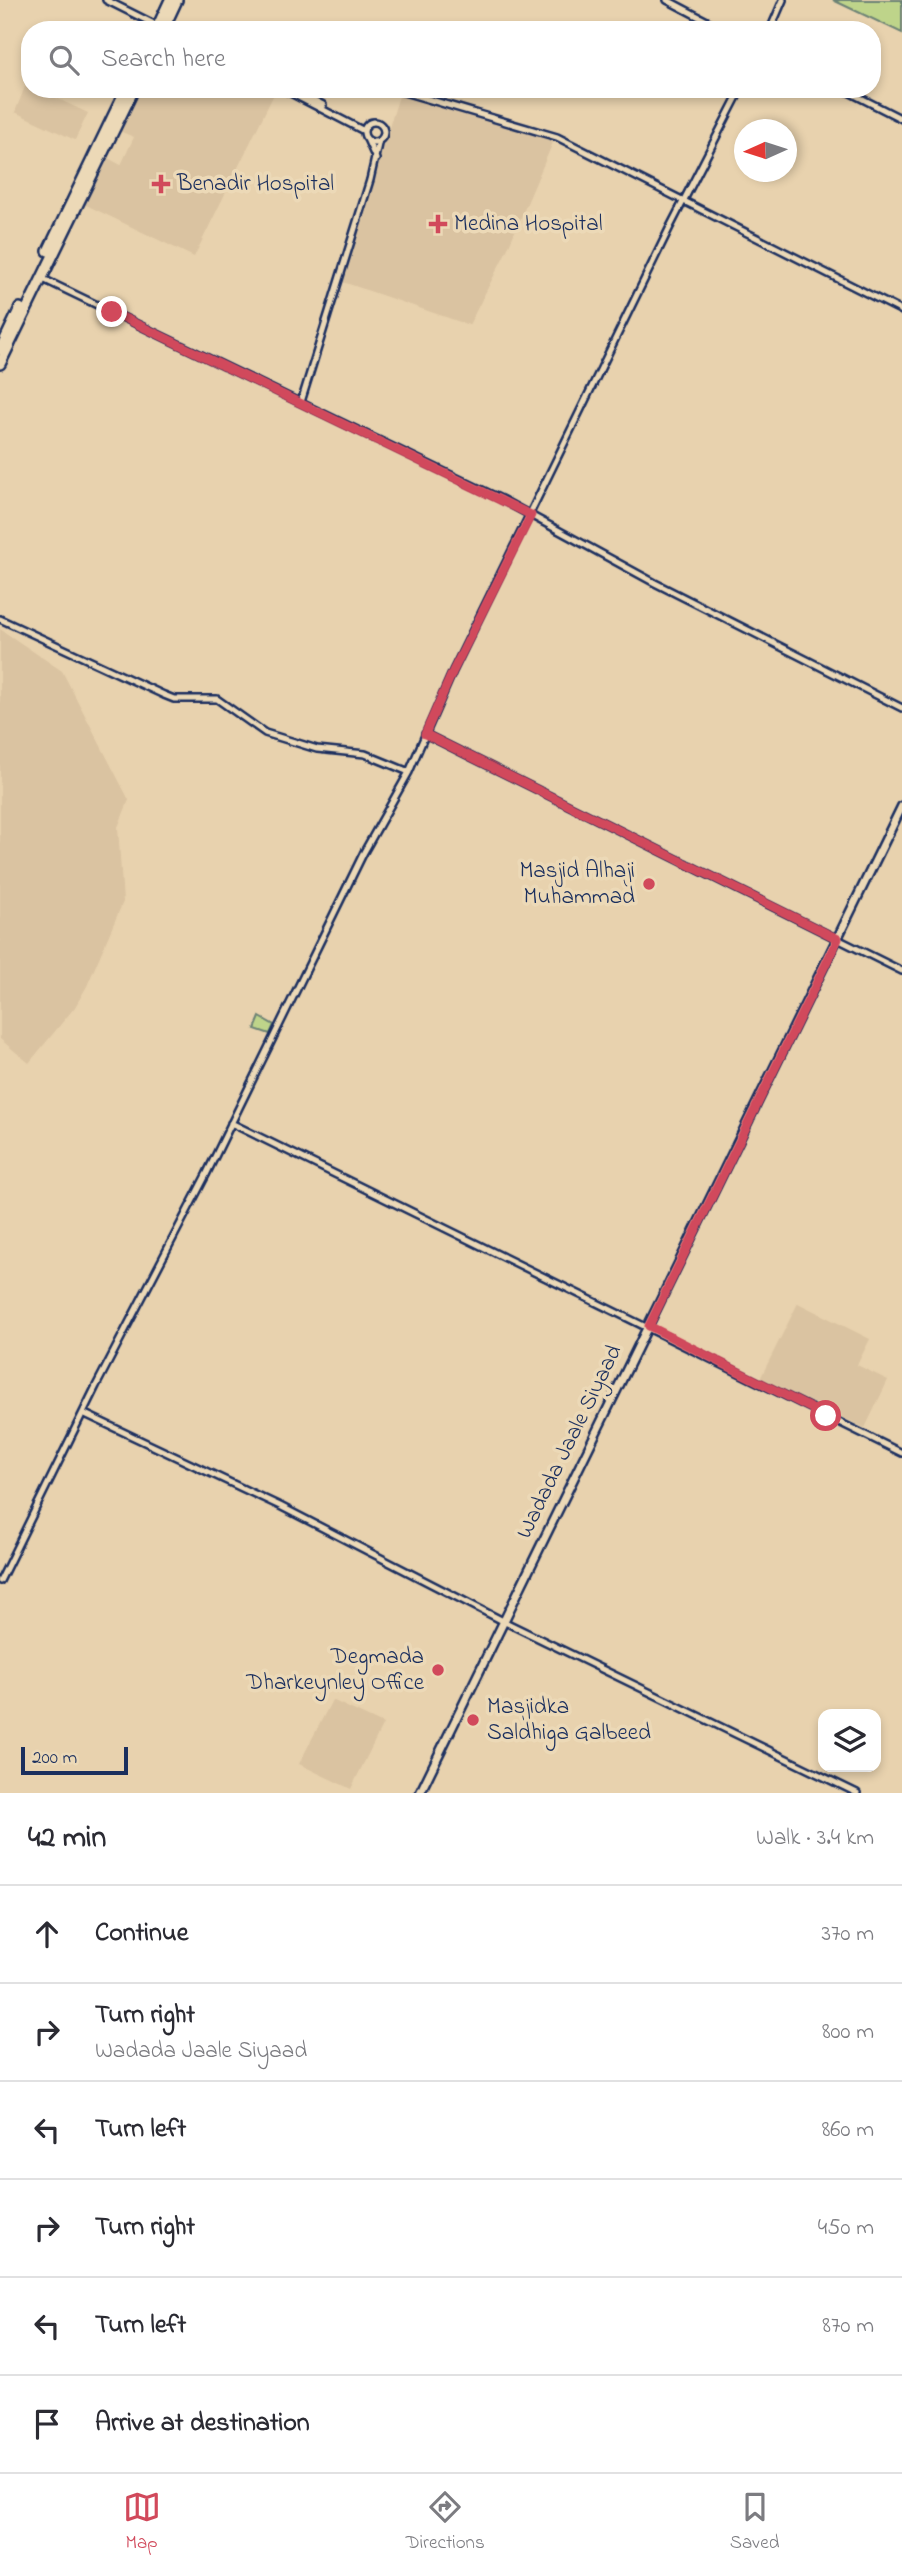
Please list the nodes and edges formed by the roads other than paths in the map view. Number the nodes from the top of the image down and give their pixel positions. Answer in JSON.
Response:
{"nodes":[{"id":1,"x":106,"y":0,"type":"edge"},
{"id":2,"x":170,"y":0,"type":"edge"},
{"id":3,"x":177,"y":0,"type":"edge"},
{"id":4,"x":667,"y":0,"type":"edge"},
{"id":5,"x":783,"y":0,"type":"edge"},
{"id":6,"x":146,"y":21,"type":"edge"},
{"id":7,"x":162,"y":21,"type":"edge"},
{"id":8,"x":164,"y":21,"type":"edge"},
{"id":9,"x":707,"y":21,"type":"edge"},
{"id":10,"x":773,"y":21,"type":"edge"},
{"id":11,"x":122,"y":98,"type":"edge"},
{"id":12,"x":130,"y":98,"type":"edge"},
{"id":13,"x":302,"y":98,"type":"edge"},
{"id":14,"x":310,"y":98,"type":"edge"},
{"id":15,"x":425,"y":98,"type":"edge"},
{"id":16,"x":736,"y":98,"type":"edge"},
{"id":17,"x":861,"y":98,"type":"edge"},
{"id":18,"x":902,"y":119,"type":"edge"},
{"id":19,"x":366,"y":128,"type":"junction"},
{"id":20,"x":367,"y":139,"type":"junction"},
{"id":21,"x":379,"y":140,"type":"junction"},
{"id":22,"x":376,"y":159,"type":"junction"},
{"id":23,"x":683,"y":200,"type":"junction"},
{"id":24,"x":41,"y":278,"type":"junction"},
{"id":25,"x":902,"y":311,"type":"edge"},
{"id":26,"x":0,"y":350,"type":"edge"},
{"id":27,"x":0,"y":364,"type":"edge"},
{"id":28,"x":301,"y":402,"type":"junction"},
{"id":29,"x":531,"y":515,"type":"junction"},
{"id":30,"x":0,"y":618,"type":"edge"},
{"id":31,"x":902,"y":708,"type":"edge"},
{"id":32,"x":425,"y":734,"type":"junction"},
{"id":33,"x":409,"y":772,"type":"junction"},
{"id":34,"x":902,"y":806,"type":"edge"},
{"id":35,"x":838,"y":939,"type":"junction"},
{"id":36,"x":902,"y":971,"type":"edge"},
{"id":37,"x":231,"y":1123,"type":"junction"},
{"id":38,"x":649,"y":1326,"type":"junction"},
{"id":39,"x":83,"y":1413,"type":"junction"},
{"id":40,"x":902,"y":1453,"type":"edge"},
{"id":41,"x":0,"y":1581,"type":"edge"},
{"id":42,"x":505,"y":1622,"type":"junction"},
{"id":43,"x":420,"y":1793,"type":"edge"},
{"id":44,"x":858,"y":1793,"type":"edge"}],
"edges":[{"from":1,"to":6,"type":"street"},
{"from":2,"to":7,"type":"highway"},
{"from":3,"to":8,"type":"highway"},
{"from":4,"to":9,"type":"street"},
{"from":5,"to":10,"type":"street"},
{"from":11,"to":26,"type":"highway"},
{"from":12,"to":24,"type":"highway"},
{"from":13,"to":19,"type":"street"},
{"from":14,"to":19,"type":"street"},
{"from":15,"to":23,"type":"street"},
{"from":16,"to":23,"type":"street"},
{"from":17,"to":18,"type":"street"},
{"from":19,"to":20,"type":"street"},
{"from":19,"to":21,"type":"street"},
{"from":20,"to":21,"type":"street"},
{"from":20,"to":22,"type":"street"},
{"from":21,"to":22,"type":"street"},
{"from":22,"to":28,"type":"street"},
{"from":23,"to":25,"type":"street"},
{"from":23,"to":29,"type":"street"},
{"from":24,"to":27,"type":"highway"},
{"from":24,"to":28,"type":"street"},
{"from":28,"to":29,"type":"street"},
{"from":29,"to":31,"type":"street"},
{"from":29,"to":32,"type":"street"},
{"from":30,"to":33,"type":"street"},
{"from":32,"to":33,"type":"street"},
{"from":32,"to":35,"type":"street"},
{"from":33,"to":37,"type":"street"},
{"from":34,"to":35,"type":"main road","name":"Wadada Jaale Siyaad"},
{"from":35,"to":36,"type":"street"},
{"from":35,"to":38,"type":"main road","name":"Wadada Jaale Siyaad"},
{"from":37,"to":38,"type":"street"},
{"from":37,"to":39,"type":"street"},
{"from":38,"to":40,"type":"street"},
{"from":38,"to":42,"type":"main road","name":"Wadada Jaale Siyaad"},
{"from":39,"to":41,"type":"street"},
{"from":39,"to":42,"type":"street"},
{"from":42,"to":43,"type":"main road","name":"Wadada Jaale Siyaad"},
{"from":42,"to":44,"type":"street"}]}
